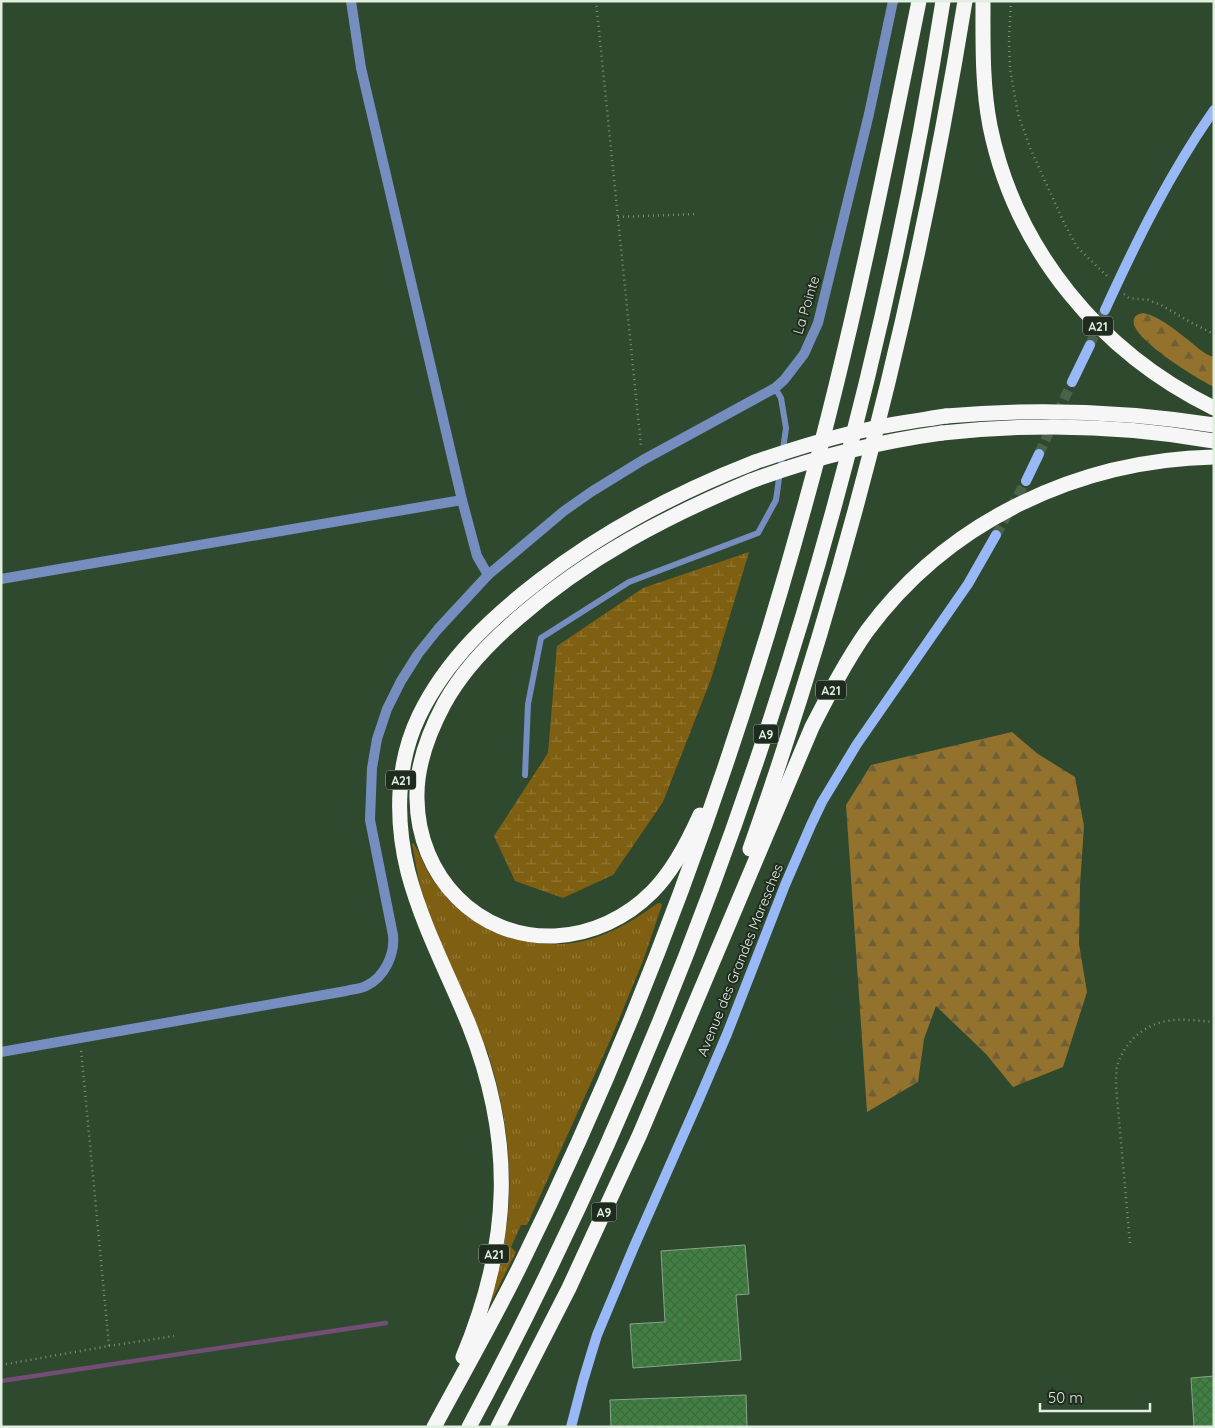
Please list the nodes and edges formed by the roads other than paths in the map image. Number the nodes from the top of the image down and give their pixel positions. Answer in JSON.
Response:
{"nodes":[{"id":1,"x":351,"y":1,"type":"edge"},
{"id":2,"x":893,"y":1,"type":"edge"},
{"id":3,"x":920,"y":1,"type":"edge"},
{"id":4,"x":943,"y":1,"type":"edge"},
{"id":5,"x":965,"y":1,"type":"edge"},
{"id":6,"x":983,"y":1,"type":"edge"},
{"id":7,"x":1214,"y":110,"type":"edge"},
{"id":8,"x":1105,"y":310,"type":"tunnel mouth"},
{"id":9,"x":1090,"y":344,"type":"tunnel mouth"},
{"id":10,"x":1072,"y":382,"type":"tunnel mouth"},
{"id":11,"x":775,"y":388,"type":"junction"},
{"id":12,"x":1214,"y":408,"type":"edge"},
{"id":13,"x":1214,"y":425,"type":"edge"},
{"id":14,"x":1214,"y":441,"type":"edge"},
{"id":15,"x":1039,"y":454,"type":"tunnel mouth"},
{"id":16,"x":1214,"y":457,"type":"edge"},
{"id":17,"x":1026,"y":481,"type":"tunnel mouth"},
{"id":18,"x":462,"y":500,"type":"junction"},
{"id":19,"x":996,"y":535,"type":"tunnel mouth"},
{"id":20,"x":488,"y":575,"type":"junction"},
{"id":21,"x":1,"y":579,"type":"edge"},
{"id":22,"x":738,"y":730,"type":"junction"},
{"id":23,"x":525,"y":775,"type":"dead end"},
{"id":24,"x":700,"y":992,"type":"junction"},
{"id":25,"x":1,"y":1052,"type":"edge"},
{"id":26,"x":433,"y":1427,"type":"edge"},
{"id":27,"x":469,"y":1427,"type":"edge"},
{"id":28,"x":498,"y":1427,"type":"edge"},
{"id":29,"x":571,"y":1427,"type":"edge"}],
"edges":[{"from":1,"to":18,"type":"street"},
{"from":2,"to":11,"type":"street","name":"La Pointe"},
{"from":3,"to":22,"type":"highway","number":"A21"},
{"from":4,"to":27,"type":"highway","number":"A9"},
{"from":5,"to":24,"type":"highway","number":"A9"},
{"from":6,"to":12,"type":"highway","number":"A21"},
{"from":7,"to":8,"type":"main road"},
{"from":9,"to":10,"type":"main road"},
{"from":11,"to":20,"type":"street","name":"La Pointe"},
{"from":11,"to":23,"type":"lane"},
{"from":13,"to":26,"type":"highway","number":"A21","bridge":true},
{"from":14,"to":22,"type":"highway","number":"A21","bridge":true},
{"from":15,"to":17,"type":"main road"},
{"from":16,"to":24,"type":"highway","number":"A21"},
{"from":18,"to":20,"type":"street"},
{"from":18,"to":21,"type":"street"},
{"from":19,"to":29,"type":"main road","name":"Avenue des Grandes Maresches"},
{"from":20,"to":25,"type":"street","name":"La Pointe"},
{"from":22,"to":26,"type":"highway"},
{"from":24,"to":28,"type":"highway","number":"A9"}]}
